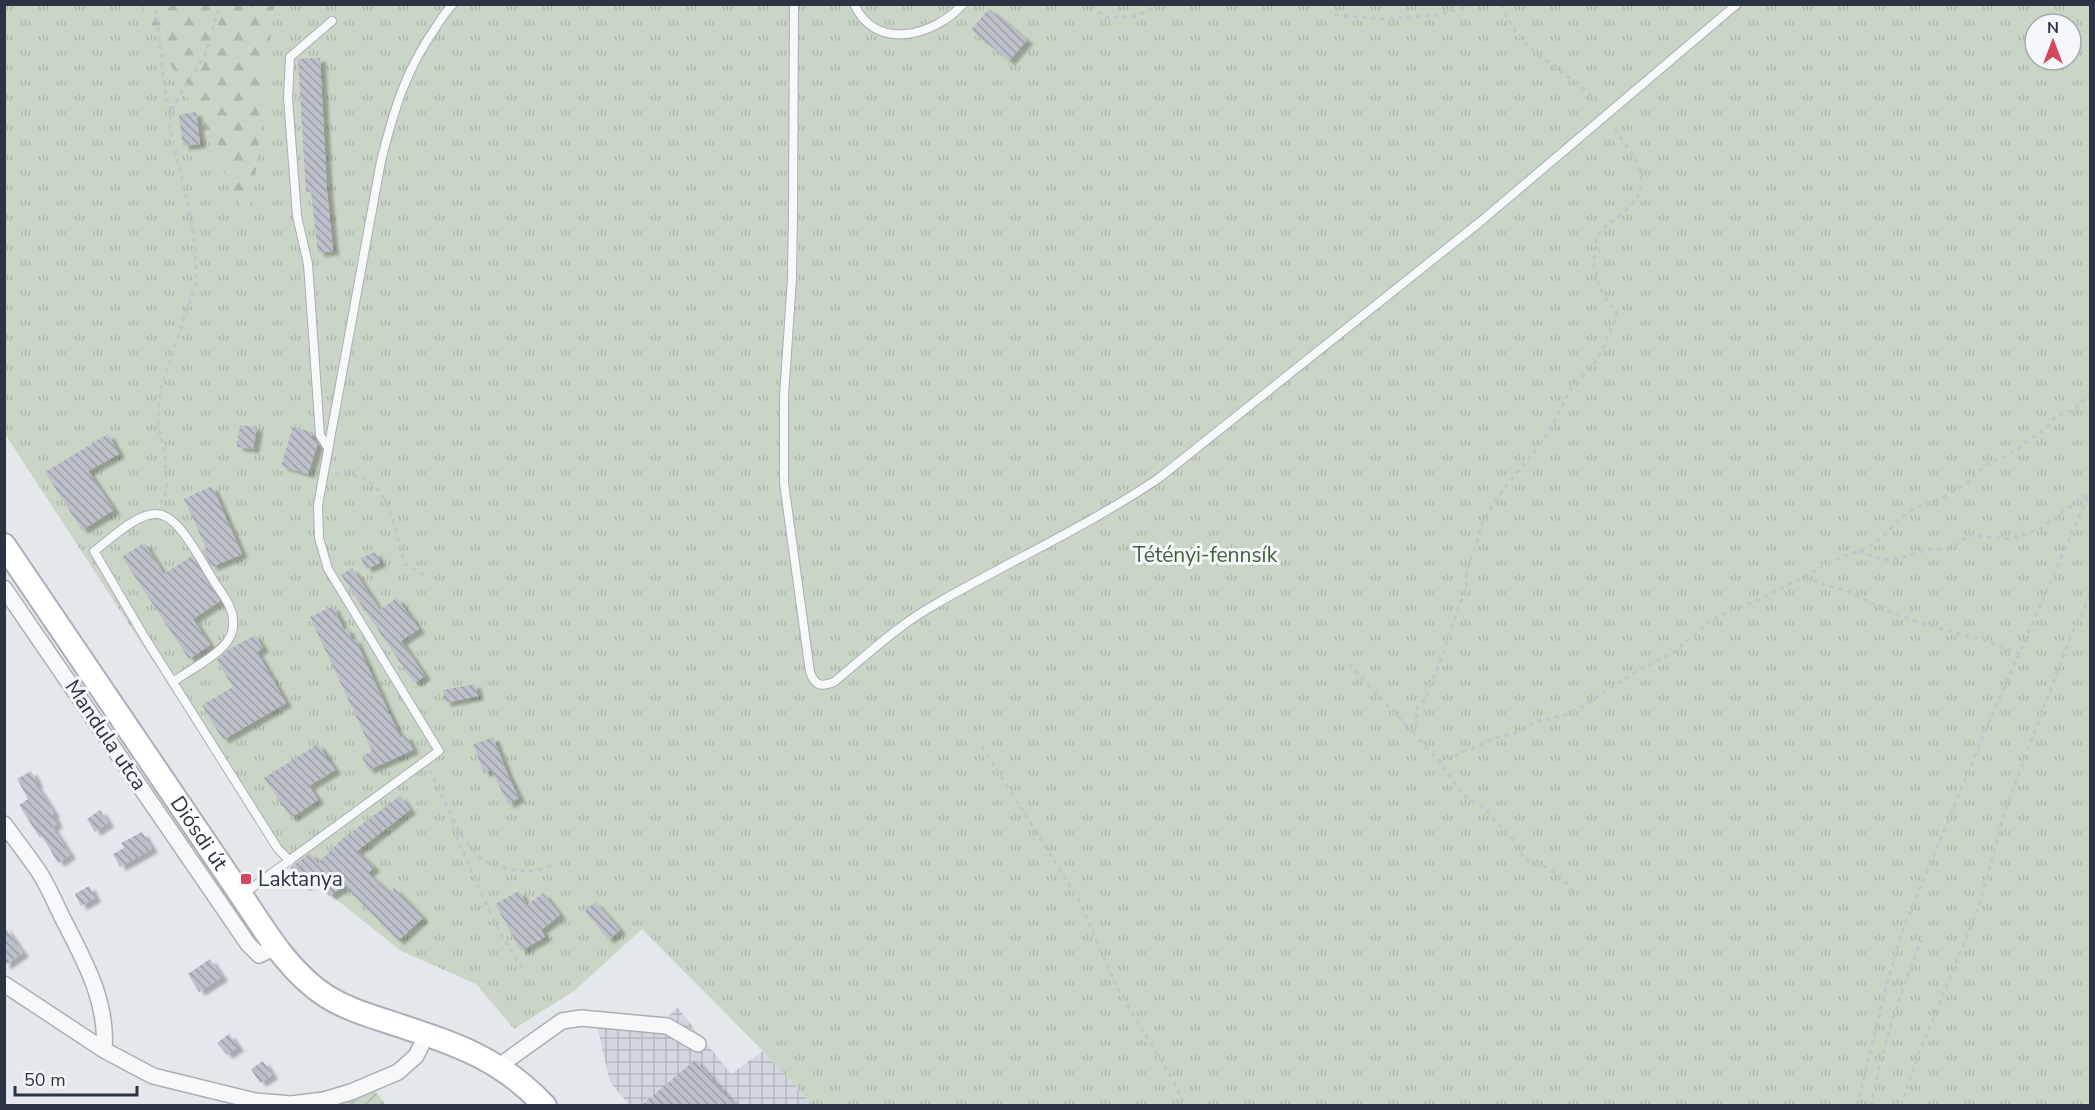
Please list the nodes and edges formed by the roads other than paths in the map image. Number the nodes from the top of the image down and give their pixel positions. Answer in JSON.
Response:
{"nodes":[{"id":1,"x":453,"y":4,"type":"edge"},
{"id":2,"x":794,"y":4,"type":"edge"},
{"id":3,"x":854,"y":4,"type":"edge"},
{"id":4,"x":963,"y":4,"type":"edge"},
{"id":5,"x":1737,"y":4,"type":"edge"},
{"id":6,"x":333,"y":21,"type":"dead end"},
{"id":7,"x":328,"y":448,"type":"junction"},
{"id":8,"x":4,"y":545,"type":"edge"},
{"id":9,"x":4,"y":588,"type":"edge"},
{"id":10,"x":173,"y":682,"type":"junction"},
{"id":11,"x":4,"y":824,"type":"edge"},
{"id":12,"x":290,"y":861,"type":"junction"},
{"id":13,"x":241,"y":895,"type":"junction"},
{"id":14,"x":276,"y":947,"type":"junction"},
{"id":15,"x":4,"y":984,"type":"edge"},
{"id":16,"x":427,"y":1034,"type":"junction"},
{"id":17,"x":698,"y":1044,"type":"dead end"},
{"id":18,"x":104,"y":1050,"type":"junction"},
{"id":19,"x":499,"y":1066,"type":"junction"},
{"id":20,"x":545,"y":1106,"type":"edge"}],
"edges":[{"from":1,"to":7,"type":"lane"},
{"from":2,"to":5,"type":"lane"},
{"from":3,"to":4,"type":"lane"},
{"from":6,"to":7,"type":"lane"},
{"from":7,"to":12,"type":"lane"},
{"from":8,"to":13,"type":"main road","name":"Diósdi út"},
{"from":9,"to":14,"type":"street","name":"Mandula utca"},
{"from":10,"to":10,"type":"lane"},
{"from":10,"to":12,"type":"lane"},
{"from":11,"to":18,"type":"street"},
{"from":12,"to":13,"type":"lane"},
{"from":13,"to":14,"type":"main road","name":"Diósdi út"},
{"from":14,"to":16,"type":"main road","name":"Diósdi út"},
{"from":15,"to":18,"type":"street"},
{"from":16,"to":18,"type":"street"},
{"from":16,"to":19,"type":"main road","name":"Diósdi út"},
{"from":17,"to":19,"type":"street"},
{"from":19,"to":20,"type":"main road","name":"Diósdi út"}]}
